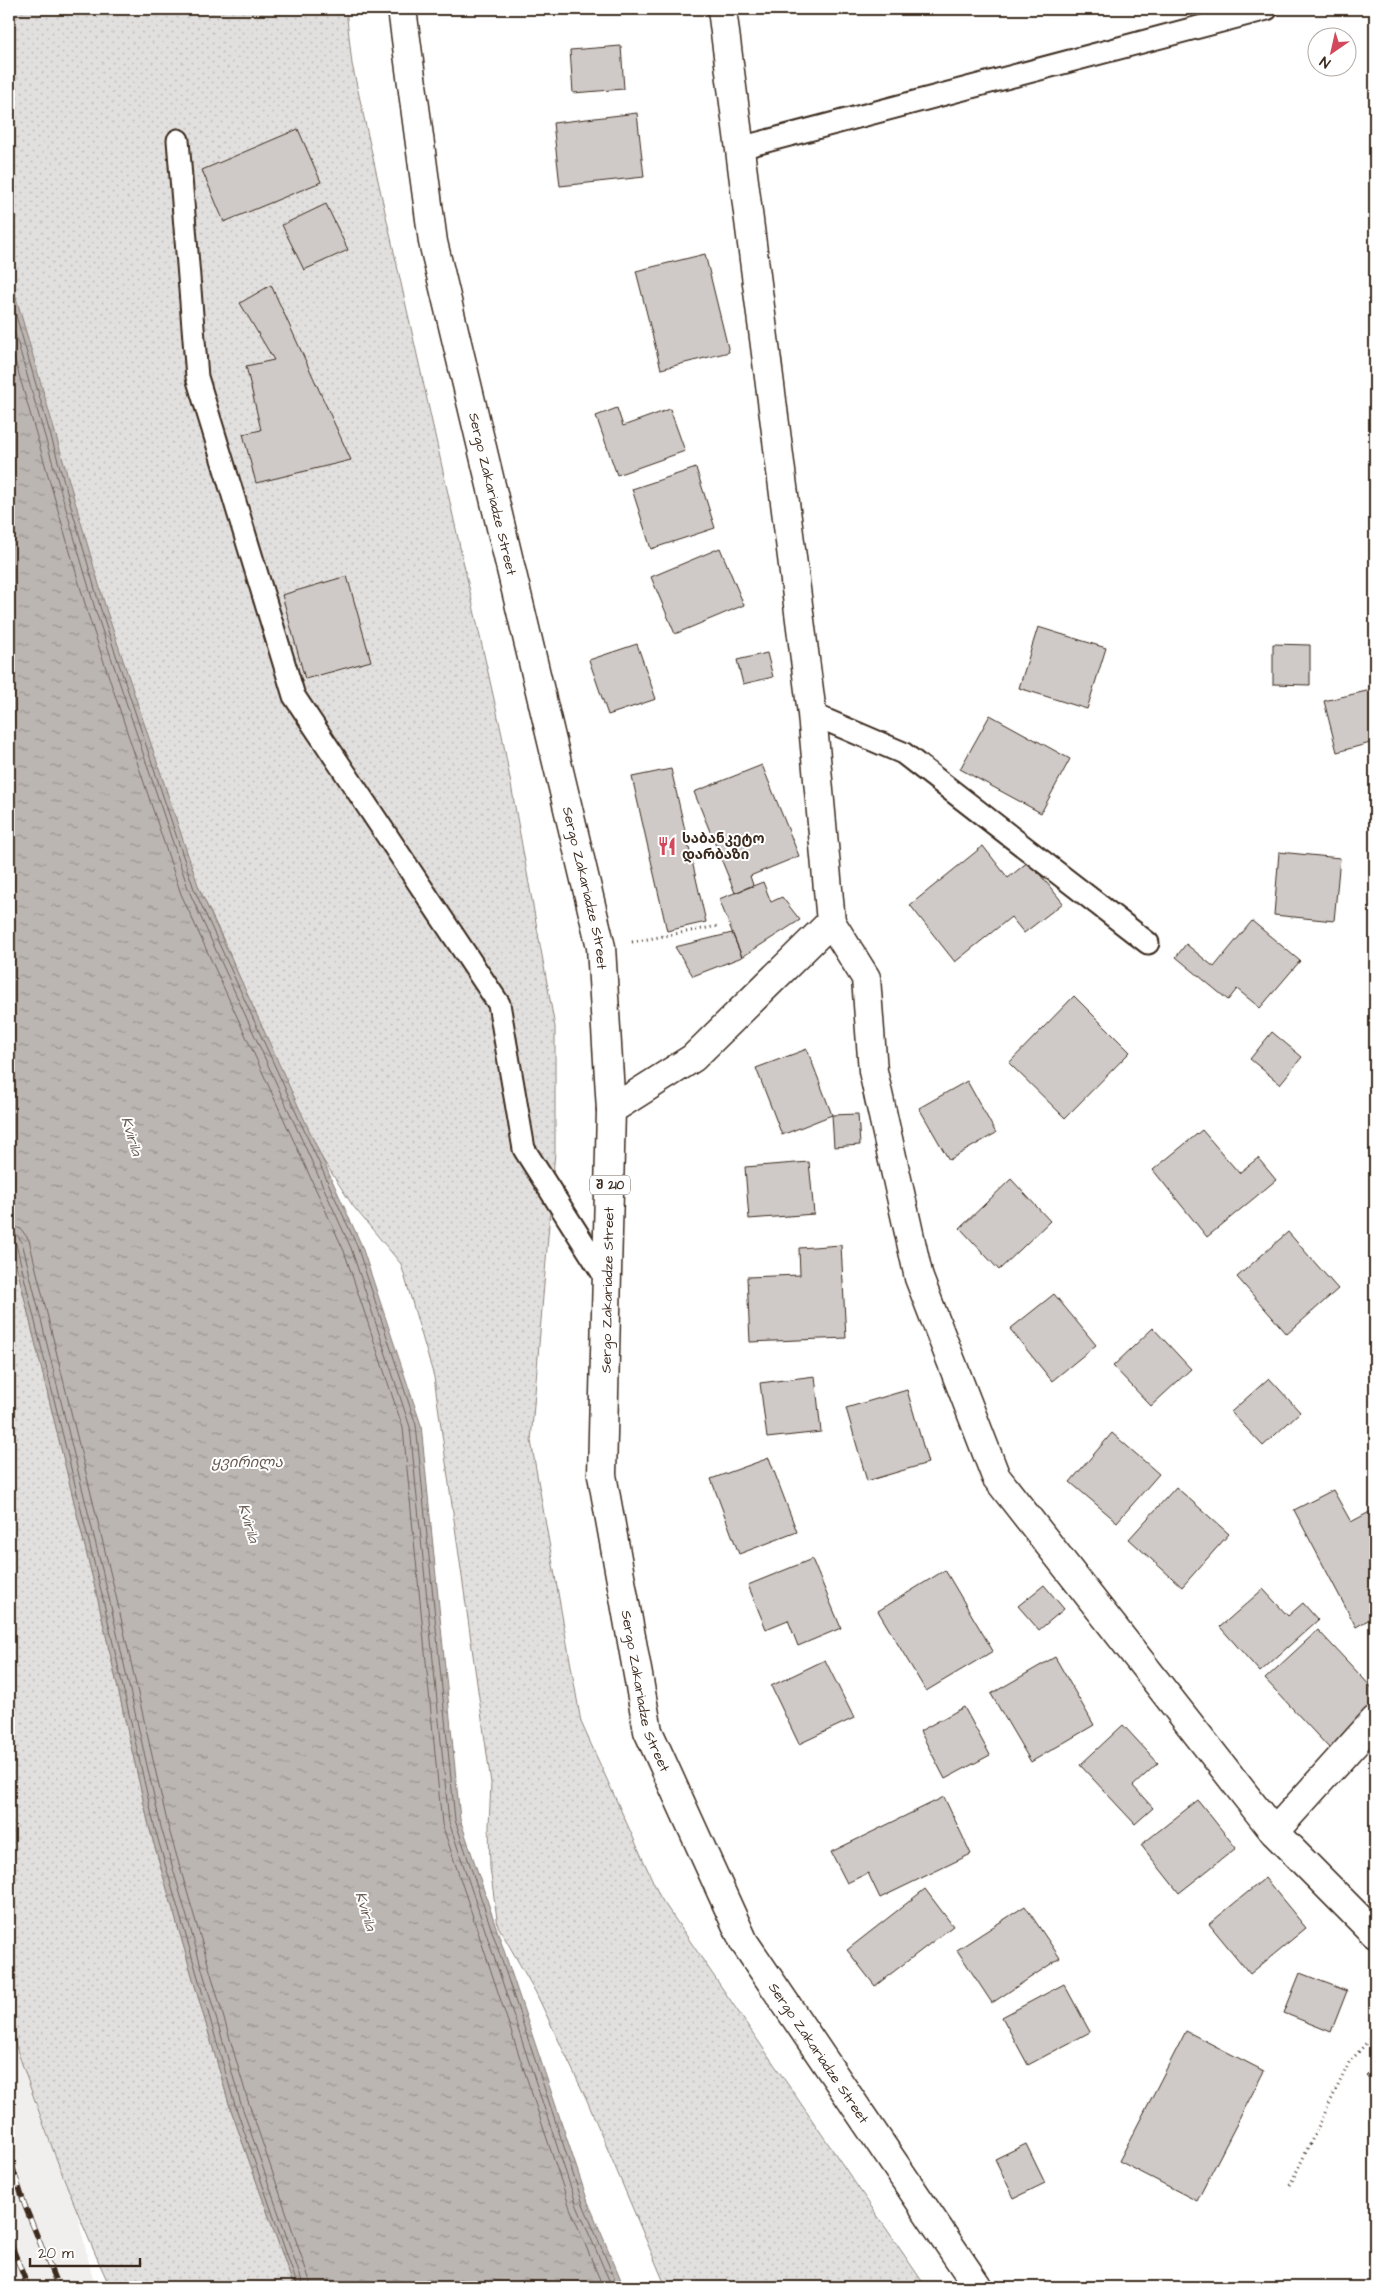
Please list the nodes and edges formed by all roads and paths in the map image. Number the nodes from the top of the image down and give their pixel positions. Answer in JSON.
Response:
{"nodes":[{"id":1,"x":402,"y":9,"type":"edge"},
{"id":2,"x":722,"y":9,"type":"edge"},
{"id":3,"x":1267,"y":9,"type":"edge"},
{"id":4,"x":178,"y":140,"type":"dead end"},
{"id":5,"x":740,"y":148,"type":"junction"},
{"id":6,"x":812,"y":714,"type":"junction"},
{"id":7,"x":831,"y":922,"type":"junction"},
{"id":8,"x":718,"y":926,"type":"dead end"},
{"id":9,"x":657,"y":938,"type":"dead end"},
{"id":10,"x":1148,"y":943,"type":"dead end"},
{"id":11,"x":612,"y":1110,"type":"junction"},
{"id":12,"x":607,"y":1280,"type":"junction"},
{"id":13,"x":1375,"y":1720,"type":"edge"},
{"id":14,"x":1274,"y":1832,"type":"junction"},
{"id":15,"x":1375,"y":1934,"type":"edge"},
{"id":16,"x":1375,"y":2033,"type":"edge"},
{"id":17,"x":1290,"y":2186,"type":"dead end"},
{"id":18,"x":978,"y":2287,"type":"edge"}],
"edges":[{"from":1,"to":11,"type":"main road","name":"Sergo Zakariadze Street","number":"შ 210"},
{"from":2,"to":5,"type":"main road"},
{"from":3,"to":5,"type":"lane"},
{"from":4,"to":12,"type":"lane"},
{"from":5,"to":6,"type":"main road"},
{"from":6,"to":7,"type":"main road"},
{"from":6,"to":10,"type":"lane"},
{"from":7,"to":11,"type":"main road"},
{"from":7,"to":14,"type":"main road"},
{"from":8,"to":9,"type":"path"},
{"from":11,"to":12,"type":"main road","name":"Sergo Zakariadze Street","number":"შ 210"},
{"from":12,"to":18,"type":"main road","name":"Sergo Zakariadze Street","number":"შ 210"},
{"from":13,"to":14,"type":"main road"},
{"from":14,"to":15,"type":"main road"},
{"from":16,"to":17,"type":"path"}]}
